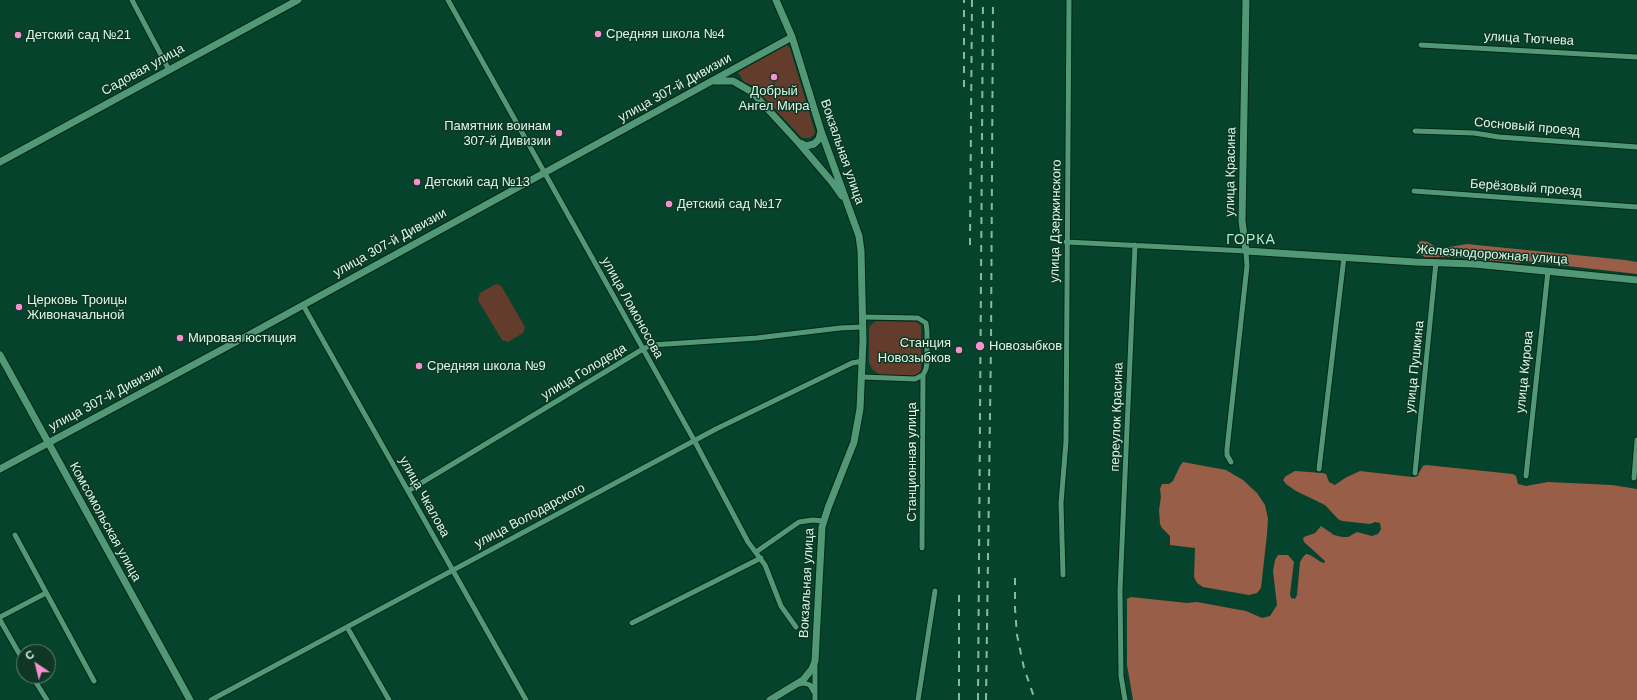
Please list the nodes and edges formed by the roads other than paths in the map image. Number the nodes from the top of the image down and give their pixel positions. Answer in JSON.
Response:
{"nodes":[{"id":1,"x":132,"y":0,"type":"edge"},
{"id":2,"x":298,"y":0,"type":"edge"},
{"id":3,"x":448,"y":0,"type":"edge"},
{"id":4,"x":776,"y":0,"type":"edge"},
{"id":5,"x":1069,"y":0,"type":"edge"},
{"id":6,"x":1246,"y":0,"type":"edge"},
{"id":7,"x":792,"y":37,"type":"junction"},
{"id":8,"x":1421,"y":45,"type":"dead end"},
{"id":9,"x":1637,"y":57,"type":"edge"},
{"id":10,"x":169,"y":70,"type":"junction"},
{"id":11,"x":706,"y":84,"type":"junction"},
{"id":12,"x":821,"y":131,"type":"junction"},
{"id":13,"x":1415,"y":131,"type":"dead end"},
{"id":14,"x":798,"y":142,"type":"junction"},
{"id":15,"x":1637,"y":147,"type":"edge"},
{"id":16,"x":0,"y":162,"type":"edge"},
{"id":17,"x":544,"y":172,"type":"junction"},
{"id":18,"x":1414,"y":191,"type":"dead end"},
{"id":19,"x":1637,"y":207,"type":"edge"},
{"id":20,"x":850,"y":211,"type":"junction"},
{"id":21,"x":1066,"y":242,"type":"junction"},
{"id":22,"x":1135,"y":245,"type":"junction"},
{"id":23,"x":1246,"y":251,"type":"junction"},
{"id":24,"x":1344,"y":257,"type":"junction"},
{"id":25,"x":1436,"y":262,"type":"junction"},
{"id":26,"x":1548,"y":271,"type":"junction"},
{"id":27,"x":1637,"y":280,"type":"edge"},
{"id":28,"x":302,"y":306,"type":"junction"},
{"id":29,"x":863,"y":317,"type":"junction"},
{"id":30,"x":863,"y":327,"type":"junction"},
{"id":31,"x":643,"y":349,"type":"junction"},
{"id":32,"x":0,"y":355,"type":"edge"},
{"id":33,"x":863,"y":361,"type":"junction"},
{"id":34,"x":923,"y":375,"type":"junction"},
{"id":35,"x":863,"y":377,"type":"junction"},
{"id":36,"x":694,"y":440,"type":"junction"},
{"id":37,"x":1637,"y":440,"type":"edge"},
{"id":38,"x":48,"y":443,"type":"junction"},
{"id":39,"x":1231,"y":462,"type":"dead end"},
{"id":40,"x":0,"y":469,"type":"edge"},
{"id":41,"x":1319,"y":469,"type":"dead end"},
{"id":42,"x":1414,"y":473,"type":"dead end"},
{"id":43,"x":1526,"y":476,"type":"dead end"},
{"id":44,"x":1634,"y":478,"type":"dead end"},
{"id":45,"x":408,"y":491,"type":"junction"},
{"id":46,"x":823,"y":521,"type":"junction"},
{"id":47,"x":14,"y":535,"type":"dead end"},
{"id":48,"x":922,"y":548,"type":"dead end"},
{"id":49,"x":756,"y":552,"type":"junction"},
{"id":50,"x":760,"y":558,"type":"junction"},
{"id":51,"x":452,"y":570,"type":"junction"},
{"id":52,"x":1063,"y":575,"type":"dead end"},
{"id":53,"x":935,"y":591,"type":"dead end"},
{"id":54,"x":46,"y":593,"type":"junction"},
{"id":55,"x":0,"y":618,"type":"edge"},
{"id":56,"x":632,"y":623,"type":"dead end"},
{"id":57,"x":347,"y":627,"type":"junction"},
{"id":58,"x":796,"y":627,"type":"dead end"},
{"id":59,"x":16,"y":647,"type":"edge"},
{"id":60,"x":815,"y":661,"type":"junction"},
{"id":61,"x":94,"y":681,"type":"dead end"},
{"id":62,"x":37,"y":684,"type":"edge"},
{"id":63,"x":796,"y":685,"type":"junction"},
{"id":64,"x":815,"y":693,"type":"junction"},
{"id":65,"x":46,"y":700,"type":"edge"},
{"id":66,"x":190,"y":700,"type":"edge"},
{"id":67,"x":211,"y":700,"type":"edge"},
{"id":68,"x":389,"y":700,"type":"edge"},
{"id":69,"x":526,"y":700,"type":"edge"},
{"id":70,"x":770,"y":700,"type":"edge"},
{"id":71,"x":815,"y":700,"type":"edge"},
{"id":72,"x":918,"y":700,"type":"edge"},
{"id":73,"x":1125,"y":700,"type":"edge"}],
"edges":[{"from":1,"to":10,"type":"street"},
{"from":2,"to":10,"type":"street","name":"Садовая улица"},
{"from":3,"to":17,"type":"street","name":"улица Ломоносова"},
{"from":4,"to":7,"type":"street","name":"Вокзальная улица"},
{"from":5,"to":21,"type":"street","name":"улица Дзержинского"},
{"from":6,"to":23,"type":"street","name":"улица Красина"},
{"from":7,"to":11,"type":"street","name":"улица 307-й Дивизии"},
{"from":7,"to":12,"type":"street","name":"Вокзальная улица"},
{"from":8,"to":9,"type":"street","name":"улица Тютчева"},
{"from":10,"to":16,"type":"street","name":"Садовая улица"},
{"from":11,"to":14,"type":"street"},
{"from":11,"to":17,"type":"street","name":"улица 307-й Дивизии"},
{"from":12,"to":14,"type":"street"},
{"from":12,"to":20,"type":"street","name":"Вокзальная улица"},
{"from":13,"to":15,"type":"street","name":"Сосновый проезд"},
{"from":14,"to":20,"type":"street"},
{"from":17,"to":28,"type":"street","name":"улица 307-й Дивизии"},
{"from":17,"to":31,"type":"street","name":"улица Ломоносова"},
{"from":18,"to":19,"type":"street","name":"Берёзовый проезд"},
{"from":20,"to":29,"type":"street","name":"Вокзальная улица"},
{"from":21,"to":22,"type":"street","name":"Железнодорожная улица"},
{"from":21,"to":52,"type":"street","name":"улица Дзержинского"},
{"from":22,"to":23,"type":"street","name":"Железнодорожная улица"},
{"from":22,"to":73,"type":"street","name":"переулок Красина"},
{"from":23,"to":24,"type":"street","name":"Железнодорожная улица"},
{"from":23,"to":39,"type":"street","name":"улица Красина"},
{"from":24,"to":25,"type":"street","name":"Железнодорожная улица"},
{"from":24,"to":41,"type":"street"},
{"from":25,"to":26,"type":"street","name":"Железнодорожная улица"},
{"from":25,"to":42,"type":"street","name":"улица Пушкина"},
{"from":26,"to":27,"type":"street","name":"Железнодорожная улица"},
{"from":26,"to":43,"type":"street","name":"улица Кирова"},
{"from":28,"to":38,"type":"street","name":"улица 307-й Дивизии"},
{"from":28,"to":45,"type":"street","name":"улица Чкалова"},
{"from":29,"to":30,"type":"street","name":"Вокзальная улица"},
{"from":29,"to":34,"type":"street"},
{"from":30,"to":31,"type":"street","name":"улица Голодеда"},
{"from":30,"to":33,"type":"street","name":"Вокзальная улица"},
{"from":31,"to":36,"type":"street","name":"улица Ломоносова"},
{"from":31,"to":45,"type":"street","name":"улица Голодеда"},
{"from":32,"to":38,"type":"street","name":"Комсомольская улица"},
{"from":33,"to":35,"type":"street","name":"Вокзальная улица"},
{"from":33,"to":36,"type":"street","name":"улица Володарского"},
{"from":34,"to":35,"type":"street"},
{"from":34,"to":48,"type":"street","name":"Станционная улица"},
{"from":35,"to":46,"type":"street","name":"Вокзальная улица"},
{"from":36,"to":49,"type":"street","name":"улица Ломоносова"},
{"from":36,"to":51,"type":"street","name":"улица Володарского"},
{"from":37,"to":44,"type":"street"},
{"from":38,"to":40,"type":"street","name":"улица 307-й Дивизии"},
{"from":38,"to":66,"type":"street","name":"Комсомольская улица"},
{"from":45,"to":51,"type":"street","name":"улица Чкалова"},
{"from":46,"to":49,"type":"street"},
{"from":46,"to":60,"type":"street","name":"Вокзальная улица"},
{"from":47,"to":54,"type":"street"},
{"from":49,"to":50,"type":"street","name":"улица Ломоносова"},
{"from":50,"to":56,"type":"street"},
{"from":50,"to":58,"type":"street","name":"улица Ломоносова"},
{"from":51,"to":57,"type":"street","name":"улица Володарского"},
{"from":51,"to":69,"type":"street","name":"улица Чкалова"},
{"from":53,"to":72,"type":"street"},
{"from":54,"to":55,"type":"street"},
{"from":54,"to":61,"type":"street"},
{"from":55,"to":59,"type":"street"},
{"from":57,"to":67,"type":"street","name":"улица Володарского"},
{"from":57,"to":68,"type":"street"},
{"from":60,"to":63,"type":"street"},
{"from":60,"to":64,"type":"street","name":"Вокзальная улица"},
{"from":62,"to":65,"type":"street"},
{"from":63,"to":64,"type":"street"},
{"from":63,"to":70,"type":"street"},
{"from":64,"to":71,"type":"street","name":"Вокзальная улица"}]}
